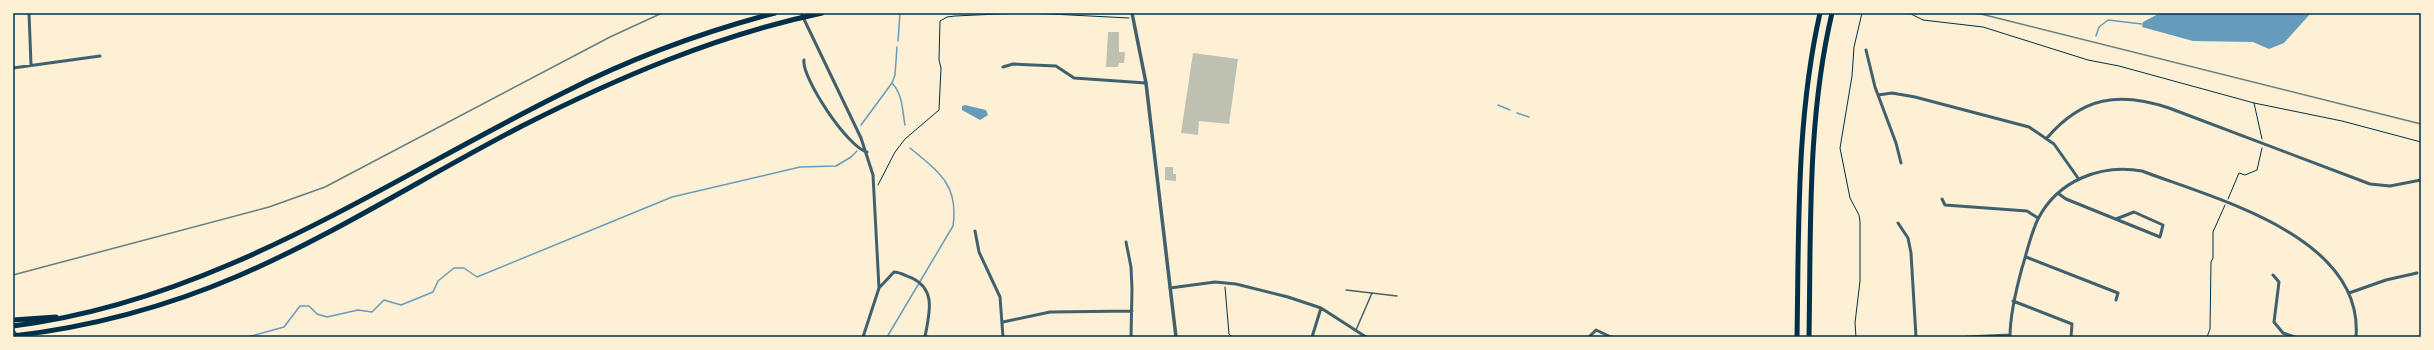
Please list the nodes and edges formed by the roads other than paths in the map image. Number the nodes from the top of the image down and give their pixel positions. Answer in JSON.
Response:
{"nodes":[{"id":1,"x":30,"y":13,"type":"edge"},
{"id":2,"x":775,"y":13,"type":"edge"},
{"id":3,"x":801,"y":13,"type":"edge"},
{"id":4,"x":822,"y":13,"type":"edge"},
{"id":5,"x":1132,"y":13,"type":"edge"},
{"id":6,"x":1819,"y":13,"type":"edge"},
{"id":7,"x":1832,"y":13,"type":"edge"},
{"id":8,"x":1866,"y":50,"type":"dead end"},
{"id":9,"x":100,"y":56,"type":"dead end"},
{"id":10,"x":804,"y":60,"type":"dead end"},
{"id":11,"x":31,"y":65,"type":"junction"},
{"id":12,"x":1003,"y":67,"type":"dead end"},
{"id":13,"x":13,"y":68,"type":"edge"},
{"id":14,"x":1146,"y":83,"type":"junction"},
{"id":15,"x":1878,"y":96,"type":"junction"},
{"id":16,"x":2047,"y":138,"type":"junction"},
{"id":17,"x":867,"y":152,"type":"junction"},
{"id":18,"x":1900,"y":163,"type":"dead end"},
{"id":19,"x":2078,"y":178,"type":"junction"},
{"id":20,"x":2421,"y":180,"type":"edge"},
{"id":21,"x":2059,"y":194,"type":"junction"},
{"id":22,"x":1942,"y":199,"type":"dead end"},
{"id":23,"x":2038,"y":218,"type":"junction"},
{"id":24,"x":2116,"y":219,"type":"junction"},
{"id":25,"x":1898,"y":223,"type":"dead end"},
{"id":26,"x":975,"y":231,"type":"dead end"},
{"id":27,"x":1126,"y":242,"type":"dead end"},
{"id":28,"x":2026,"y":257,"type":"junction"},
{"id":29,"x":2417,"y":273,"type":"dead end"},
{"id":30,"x":2273,"y":275,"type":"dead end"},
{"id":31,"x":879,"y":288,"type":"junction"},
{"id":32,"x":1170,"y":288,"type":"junction"},
{"id":33,"x":1346,"y":290,"type":"dead end"},
{"id":34,"x":1372,"y":293,"type":"junction"},
{"id":35,"x":2349,"y":293,"type":"junction"},
{"id":36,"x":1397,"y":296,"type":"dead end"},
{"id":37,"x":2116,"y":300,"type":"dead end"},
{"id":38,"x":2013,"y":301,"type":"junction"},
{"id":39,"x":1321,"y":308,"type":"junction"},
{"id":40,"x":1132,"y":312,"type":"junction"},
{"id":41,"x":70,"y":316,"type":"junction"},
{"id":42,"x":13,"y":320,"type":"edge"},
{"id":43,"x":1003,"y":322,"type":"junction"},
{"id":44,"x":13,"y":326,"type":"edge"},
{"id":45,"x":13,"y":330,"type":"edge"},
{"id":46,"x":1356,"y":330,"type":"junction"},
{"id":47,"x":13,"y":336,"type":"edge"},
{"id":48,"x":2010,"y":336,"type":"edge"},
{"id":49,"x":18,"y":337,"type":"edge"},
{"id":50,"x":863,"y":337,"type":"edge"},
{"id":51,"x":925,"y":337,"type":"edge"},
{"id":52,"x":1003,"y":337,"type":"edge"},
{"id":53,"x":1131,"y":337,"type":"edge"},
{"id":54,"x":1176,"y":337,"type":"edge"},
{"id":55,"x":1312,"y":337,"type":"edge"},
{"id":56,"x":1366,"y":337,"type":"edge"},
{"id":57,"x":1589,"y":337,"type":"edge"},
{"id":58,"x":1611,"y":337,"type":"edge"},
{"id":59,"x":1797,"y":337,"type":"edge"},
{"id":60,"x":1809,"y":337,"type":"edge"},
{"id":61,"x":1916,"y":337,"type":"edge"},
{"id":62,"x":1966,"y":337,"type":"edge"},
{"id":63,"x":2071,"y":337,"type":"edge"},
{"id":64,"x":2295,"y":337,"type":"edge"},
{"id":65,"x":2356,"y":337,"type":"edge"}],
"edges":[{"from":1,"to":11,"type":"street"},
{"from":2,"to":41,"type":"highway"},
{"from":3,"to":17,"type":"street"},
{"from":4,"to":47,"type":"highway"},
{"from":5,"to":14,"type":"street"},
{"from":6,"to":59,"type":"highway"},
{"from":7,"to":60,"type":"highway"},
{"from":8,"to":15,"type":"street"},
{"from":9,"to":11,"type":"street"},
{"from":10,"to":17,"type":"street"},
{"from":11,"to":13,"type":"street"},
{"from":12,"to":14,"type":"street"},
{"from":14,"to":32,"type":"street"},
{"from":15,"to":16,"type":"street"},
{"from":15,"to":18,"type":"street"},
{"from":16,"to":19,"type":"street"},
{"from":16,"to":20,"type":"street"},
{"from":17,"to":31,"type":"street"},
{"from":19,"to":21,"type":"street"},
{"from":19,"to":35,"type":"street"},
{"from":21,"to":23,"type":"street"},
{"from":21,"to":24,"type":"street"},
{"from":22,"to":23,"type":"street"},
{"from":23,"to":28,"type":"street"},
{"from":24,"to":24,"type":"street"},
{"from":25,"to":61,"type":"street"},
{"from":26,"to":43,"type":"street"},
{"from":27,"to":40,"type":"street"},
{"from":28,"to":37,"type":"street"},
{"from":28,"to":38,"type":"street"},
{"from":29,"to":35,"type":"street"},
{"from":30,"to":64,"type":"street"},
{"from":31,"to":50,"type":"street"},
{"from":31,"to":51,"type":"street"},
{"from":32,"to":39,"type":"street"},
{"from":32,"to":54,"type":"street"},
{"from":33,"to":34,"type":"lane"},
{"from":34,"to":36,"type":"lane"},
{"from":34,"to":46,"type":"lane"},
{"from":35,"to":65,"type":"street"},
{"from":38,"to":48,"type":"street"},
{"from":38,"to":63,"type":"street"},
{"from":39,"to":46,"type":"street"},
{"from":39,"to":55,"type":"street"},
{"from":40,"to":43,"type":"street"},
{"from":40,"to":53,"type":"street"},
{"from":41,"to":42,"type":"highway"},
{"from":41,"to":44,"type":"highway"},
{"from":43,"to":52,"type":"street"},
{"from":45,"to":49,"type":"street"},
{"from":46,"to":56,"type":"street"},
{"from":48,"to":62,"type":"street"},
{"from":57,"to":58,"type":"street"}]}
